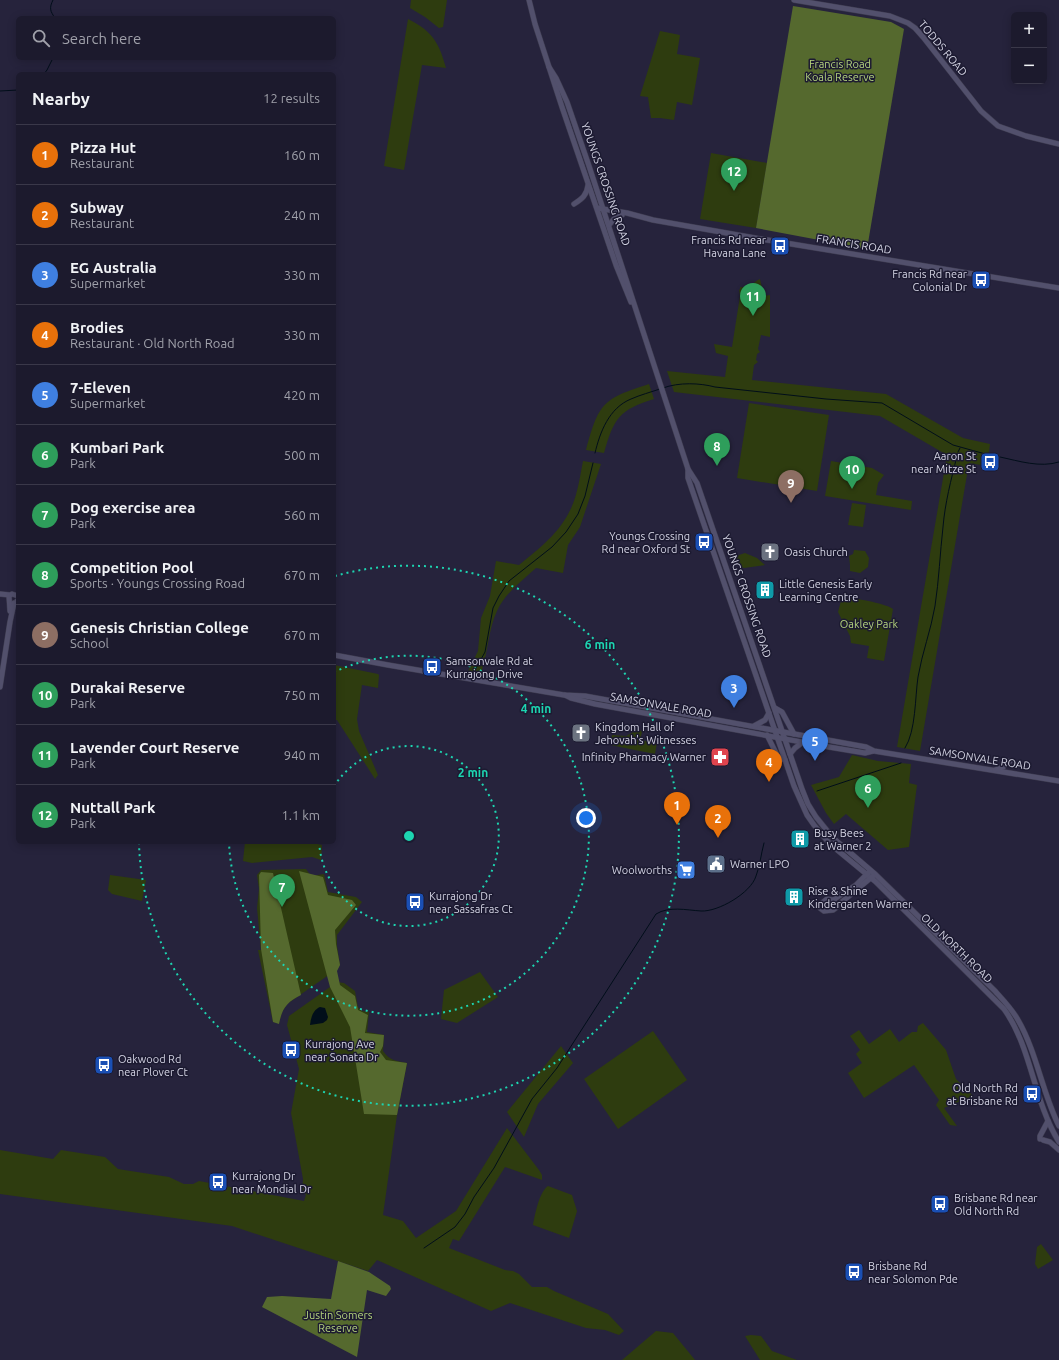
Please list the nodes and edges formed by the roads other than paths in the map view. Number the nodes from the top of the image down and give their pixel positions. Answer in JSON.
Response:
{"nodes":[{"id":1,"x":529,"y":0,"type":"edge"},
{"id":2,"x":794,"y":0,"type":"edge"},
{"id":3,"x":549,"y":67,"type":"junction"},
{"id":4,"x":563,"y":93,"type":"junction"},
{"id":5,"x":558,"y":97,"type":"junction"},
{"id":6,"x":1059,"y":144,"type":"edge"},
{"id":7,"x":588,"y":183,"type":"junction"},
{"id":8,"x":574,"y":204,"type":"dead end"},
{"id":9,"x":598,"y":210,"type":"junction"},
{"id":10,"x":604,"y":210,"type":"junction"},
{"id":11,"x":622,"y":215,"type":"junction"},
{"id":12,"x":646,"y":218,"type":"junction"},
{"id":13,"x":609,"y":225,"type":"junction"},
{"id":14,"x":1059,"y":288,"type":"edge"},
{"id":15,"x":636,"y":310,"type":"junction"},
{"id":16,"x":688,"y":469,"type":"junction"},
{"id":17,"x":0,"y":594,"type":"edge"},
{"id":18,"x":0,"y":597,"type":"edge"},
{"id":19,"x":14,"y":599,"type":"edge"},
{"id":20,"x":336,"y":655,"type":"edge"},
{"id":21,"x":0,"y":687,"type":"edge"},
{"id":22,"x":564,"y":695,"type":"junction"},
{"id":23,"x":775,"y":708,"type":"junction"},
{"id":24,"x":769,"y":713,"type":"junction"},
{"id":25,"x":754,"y":726,"type":"junction"},
{"id":26,"x":775,"y":730,"type":"junction"},
{"id":27,"x":783,"y":732,"type":"junction"},
{"id":28,"x":794,"y":734,"type":"junction"},
{"id":29,"x":767,"y":735,"type":"junction"},
{"id":30,"x":777,"y":737,"type":"junction"},
{"id":31,"x":785,"y":738,"type":"junction"},
{"id":32,"x":803,"y":742,"type":"junction"},
{"id":33,"x":874,"y":751,"type":"junction"},
{"id":34,"x":790,"y":754,"type":"junction"},
{"id":35,"x":785,"y":760,"type":"junction"},
{"id":36,"x":1010,"y":762,"type":"dead end"},
{"id":37,"x":994,"y":771,"type":"junction"},
{"id":38,"x":1059,"y":782,"type":"edge"},
{"id":39,"x":873,"y":872,"type":"junction"},
{"id":40,"x":868,"y":876,"type":"junction"},
{"id":41,"x":833,"y":900,"type":"junction"},
{"id":42,"x":837,"y":906,"type":"junction"},
{"id":43,"x":1048,"y":1121,"type":"junction"},
{"id":44,"x":1059,"y":1126,"type":"edge"},
{"id":45,"x":1059,"y":1142,"type":"edge"},
{"id":46,"x":1059,"y":1150,"type":"edge"}],
"edges":[{"from":1,"to":3,"type":"main road","name":"YOUNGS CROSSING ROAD"},
{"from":2,"to":6,"type":"main road","name":"TODDS ROAD"},
{"from":3,"to":4,"type":"main road","name":"YOUNGS CROSSING ROAD"},
{"from":3,"to":5,"type":"main road","name":"YOUNGS CROSSING ROAD"},
{"from":4,"to":5,"type":"main road"},
{"from":4,"to":10,"type":"main road","name":"YOUNGS CROSSING ROAD"},
{"from":5,"to":7,"type":"main road","name":"YOUNGS CROSSING ROAD"},
{"from":7,"to":8,"type":"main road"},
{"from":7,"to":9,"type":"main road","name":"YOUNGS CROSSING ROAD"},
{"from":9,"to":10,"type":"main road","name":"FRANCIS ROAD"},
{"from":9,"to":15,"type":"main road","name":"YOUNGS CROSSING ROAD"},
{"from":10,"to":11,"type":"main road","name":"FRANCIS ROAD"},
{"from":10,"to":12,"type":"main road","name":"FRANCIS ROAD"},
{"from":10,"to":13,"type":"main road","name":"YOUNGS CROSSING ROAD"},
{"from":11,"to":12,"type":"main road","name":"FRANCIS ROAD"},
{"from":11,"to":13,"type":"main road"},
{"from":12,"to":14,"type":"main road","name":"FRANCIS ROAD"},
{"from":13,"to":15,"type":"main road","name":"YOUNGS CROSSING ROAD"},
{"from":15,"to":16,"type":"main road","name":"YOUNGS CROSSING ROAD"},
{"from":16,"to":23,"type":"main road","name":"YOUNGS CROSSING ROAD"},
{"from":16,"to":24,"type":"main road","name":"YOUNGS CROSSING ROAD"},
{"from":17,"to":19,"type":"main road"},
{"from":18,"to":19,"type":"main road"},
{"from":19,"to":21,"type":"main road"},
{"from":20,"to":22,"type":"main road","name":"SAMSONVALE ROAD"},
{"from":22,"to":25,"type":"main road","name":"SAMSONVALE ROAD"},
{"from":22,"to":29,"type":"main road","name":"SAMSONVALE ROAD"},
{"from":23,"to":27,"type":"main road","name":"YOUNGS CROSSING ROAD"},
{"from":23,"to":28,"type":"main road"},
{"from":24,"to":25,"type":"main road"},
{"from":24,"to":26,"type":"main road","name":"YOUNGS CROSSING ROAD"},
{"from":25,"to":26,"type":"main road","name":"SAMSONVALE ROAD"},
{"from":26,"to":27,"type":"main road","name":"SAMSONVALE ROAD"},
{"from":26,"to":30,"type":"main road","name":"OLD NORTH ROAD"},
{"from":27,"to":28,"type":"main road","name":"SAMSONVALE ROAD"},
{"from":27,"to":31,"type":"main road","name":"OLD NORTH ROAD"},
{"from":28,"to":33,"type":"main road","name":"SAMSONVALE ROAD"},
{"from":29,"to":30,"type":"main road","name":"SAMSONVALE ROAD"},
{"from":29,"to":35,"type":"main road"},
{"from":30,"to":31,"type":"main road","name":"SAMSONVALE ROAD"},
{"from":30,"to":35,"type":"main road","name":"OLD NORTH ROAD"},
{"from":31,"to":32,"type":"main road","name":"SAMSONVALE ROAD"},
{"from":31,"to":34,"type":"main road","name":"OLD NORTH ROAD"},
{"from":32,"to":33,"type":"main road","name":"SAMSONVALE ROAD"},
{"from":32,"to":34,"type":"main road"},
{"from":33,"to":37,"type":"main road","name":"SAMSONVALE ROAD"},
{"from":34,"to":39,"type":"main road","name":"OLD NORTH ROAD"},
{"from":35,"to":40,"type":"main road","name":"OLD NORTH ROAD"},
{"from":36,"to":37,"type":"main road"},
{"from":37,"to":38,"type":"main road","name":"SAMSONVALE ROAD"},
{"from":39,"to":40,"type":"main road"},
{"from":39,"to":44,"type":"main road","name":"OLD NORTH ROAD"},
{"from":40,"to":41,"type":"main road"},
{"from":40,"to":42,"type":"main road"},
{"from":40,"to":43,"type":"main road","name":"OLD NORTH ROAD"},
{"from":41,"to":42,"type":"main road"},
{"from":41,"to":42,"type":"main road"},
{"from":43,"to":45,"type":"main road","name":"OLD NORTH ROAD"},
{"from":43,"to":46,"type":"main road"}]}
